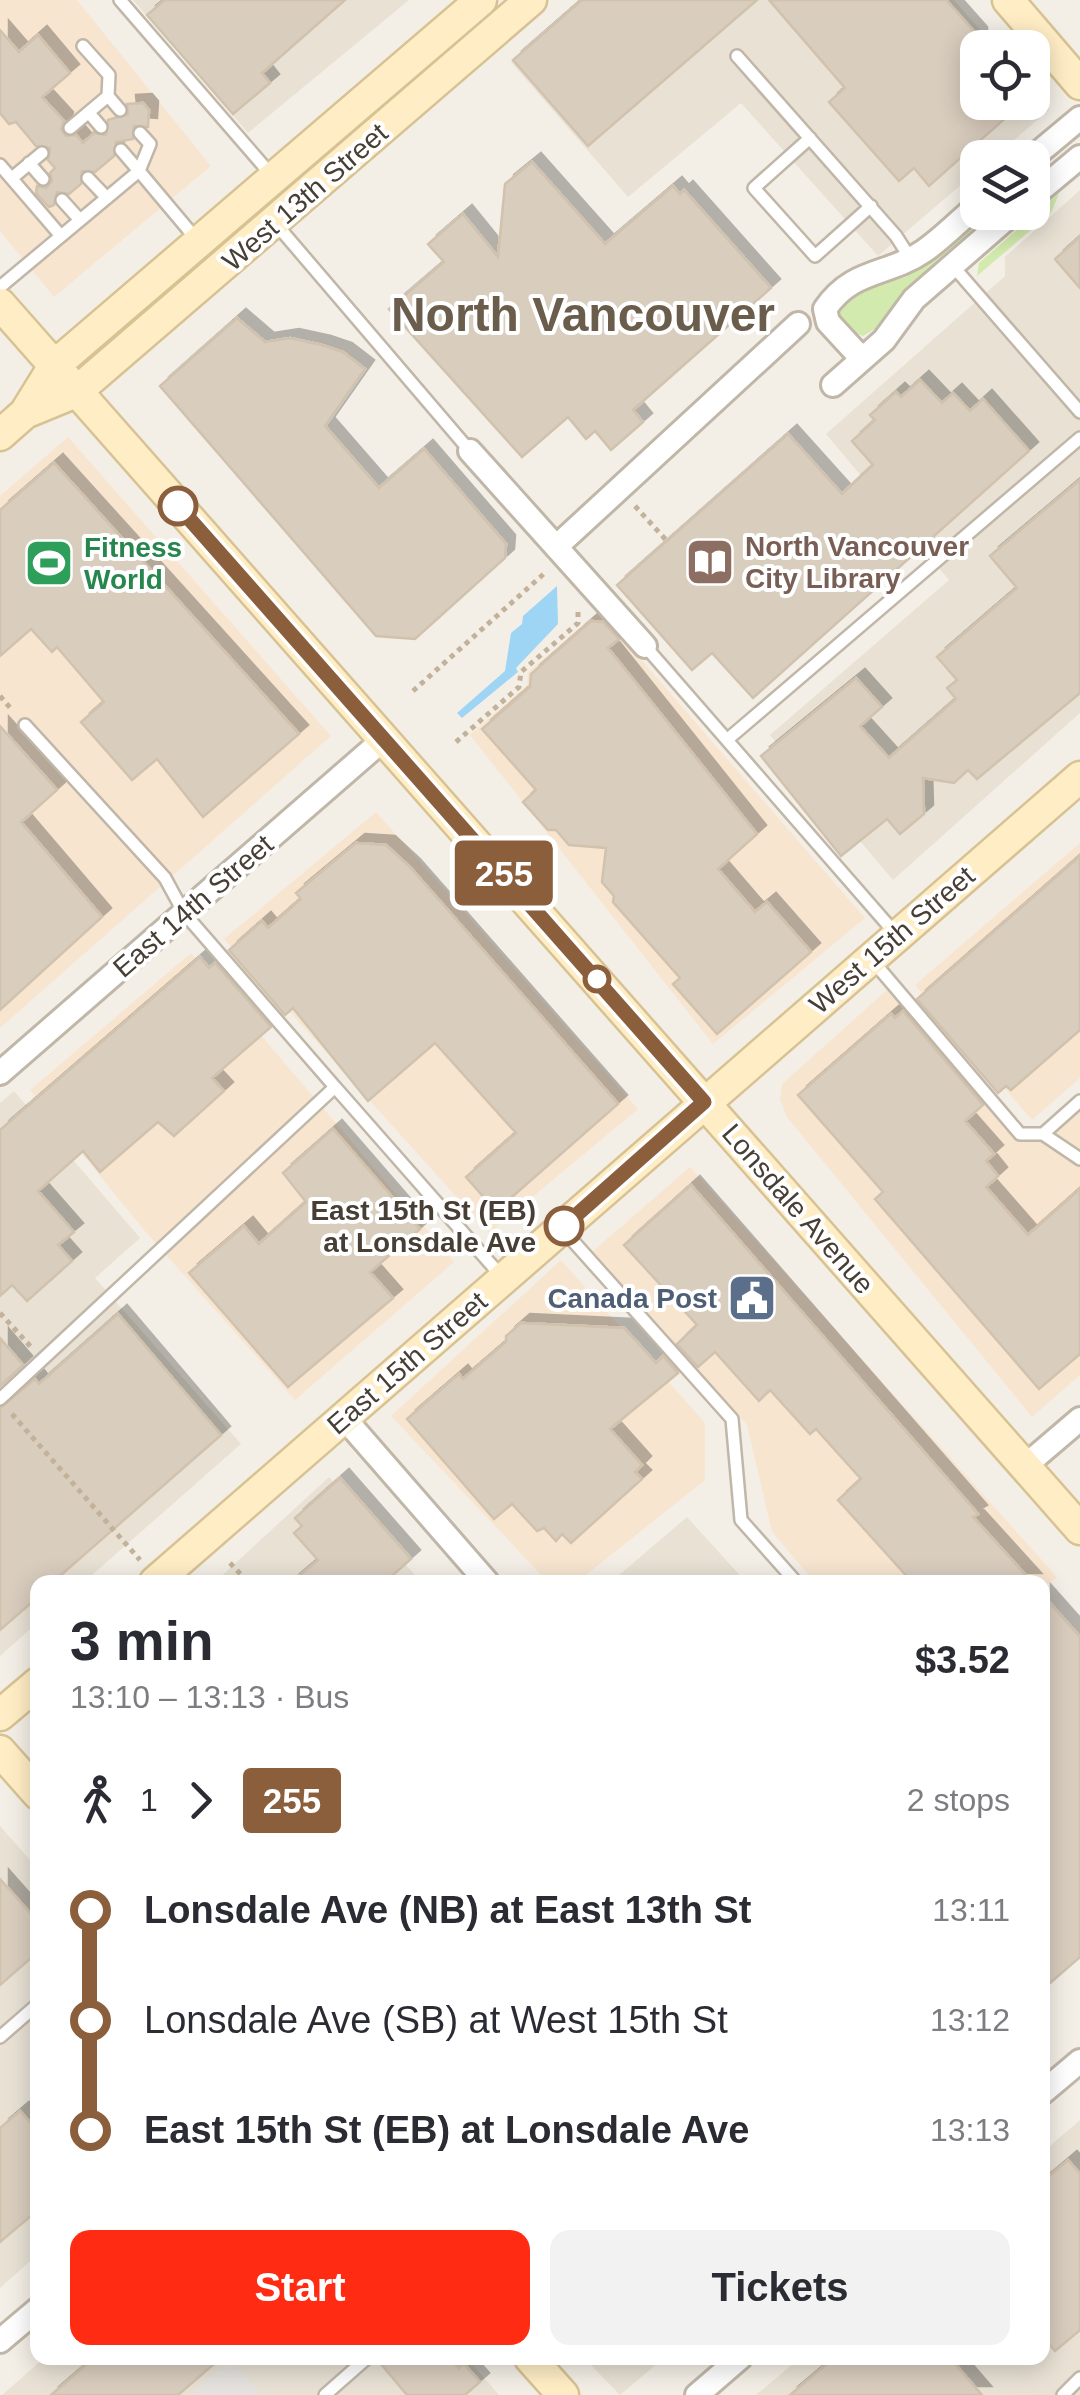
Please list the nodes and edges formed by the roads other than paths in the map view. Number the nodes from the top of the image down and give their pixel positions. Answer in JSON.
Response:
{"nodes":[{"id":1,"x":120,"y":0,"type":"edge"},
{"id":2,"x":481,"y":0,"type":"edge"},
{"id":3,"x":531,"y":0,"type":"edge"},
{"id":4,"x":1008,"y":0,"type":"edge"},
{"id":5,"x":83,"y":46,"type":"dead end"},
{"id":6,"x":738,"y":56,"type":"dead end"},
{"id":7,"x":1080,"y":84,"type":"edge"},
{"id":8,"x":108,"y":96,"type":"junction"},
{"id":9,"x":120,"y":110,"type":"dead end"},
{"id":10,"x":88,"y":112,"type":"junction"},
{"id":11,"x":1080,"y":118,"type":"edge"},
{"id":12,"x":101,"y":126,"type":"dead end"},
{"id":13,"x":70,"y":128,"type":"dead end"},
{"id":14,"x":140,"y":133,"type":"dead end"},
{"id":15,"x":810,"y":138,"type":"junction"},
{"id":16,"x":1050,"y":143,"type":"edge"},
{"id":17,"x":120,"y":150,"type":"dead end"},
{"id":18,"x":42,"y":153,"type":"dead end"},
{"id":19,"x":1080,"y":157,"type":"edge"},
{"id":20,"x":29,"y":163,"type":"junction"},
{"id":21,"x":0,"y":165,"type":"edge"},
{"id":22,"x":139,"y":171,"type":"junction"},
{"id":23,"x":12,"y":178,"type":"junction"},
{"id":24,"x":88,"y":178,"type":"dead end"},
{"id":25,"x":43,"y":179,"type":"dead end"},
{"id":26,"x":275,"y":179,"type":"junction"},
{"id":27,"x":1050,"y":182,"type":"edge"},
{"id":28,"x":106,"y":198,"type":"junction"},
{"id":29,"x":62,"y":200,"type":"dead end"},
{"id":30,"x":871,"y":206,"type":"junction"},
{"id":31,"x":960,"y":219,"type":"edge"},
{"id":32,"x":80,"y":220,"type":"junction"},
{"id":33,"x":276,"y":224,"type":"junction"},
{"id":34,"x":993,"y":230,"type":"edge"},
{"id":35,"x":61,"y":236,"type":"junction"},
{"id":36,"x":199,"y":243,"type":"junction"},
{"id":37,"x":910,"y":258,"type":"junction"},
{"id":38,"x":952,"y":265,"type":"junction"},
{"id":39,"x":0,"y":287,"type":"edge"},
{"id":40,"x":0,"y":304,"type":"edge"},
{"id":41,"x":798,"y":324,"type":"dead end"},
{"id":42,"x":862,"y":360,"type":"junction"},
{"id":43,"x":54,"y":366,"type":"junction"},
{"id":44,"x":833,"y":384,"type":"dead end"},
{"id":45,"x":76,"y":392,"type":"junction"},
{"id":46,"x":1080,"y":412,"type":"edge"},
{"id":47,"x":25,"y":413,"type":"junction"},
{"id":48,"x":0,"y":436,"type":"edge"},
{"id":49,"x":1080,"y":438,"type":"edge"},
{"id":50,"x":470,"y":451,"type":"joint"},
{"id":51,"x":566,"y":558,"type":"junction"},
{"id":52,"x":645,"y":646,"type":"joint"},
{"id":53,"x":25,"y":725,"type":"dead end"},
{"id":54,"x":386,"y":738,"type":"junction"},
{"id":55,"x":728,"y":738,"type":"junction"},
{"id":56,"x":1080,"y":778,"type":"edge"},
{"id":57,"x":184,"y":913,"type":"junction"},
{"id":58,"x":898,"y":936,"type":"junction"},
{"id":59,"x":870,"y":959,"type":"junction"},
{"id":60,"x":0,"y":1073,"type":"edge"},
{"id":61,"x":335,"y":1087,"type":"junction"},
{"id":62,"x":1080,"y":1101,"type":"edge"},
{"id":63,"x":704,"y":1102,"type":"junction"},
{"id":64,"x":1043,"y":1134,"type":"junction"},
{"id":65,"x":1080,"y":1159,"type":"edge"},
{"id":66,"x":561,"y":1228,"type":"junction"},
{"id":67,"x":503,"y":1278,"type":"junction"},
{"id":68,"x":0,"y":1400,"type":"edge"},
{"id":69,"x":345,"y":1418,"type":"junction"},
{"id":70,"x":1080,"y":1419,"type":"edge"},
{"id":71,"x":1026,"y":1466,"type":"junction"},
{"id":72,"x":1080,"y":1529,"type":"edge"},
{"id":73,"x":163,"y":1575,"type":"edge"},
{"id":74,"x":480,"y":1575,"type":"edge"},
{"id":75,"x":790,"y":1575,"type":"edge"},
{"id":76,"x":30,"y":1689,"type":"edge"},
{"id":77,"x":0,"y":1715,"type":"edge"},
{"id":78,"x":0,"y":1751,"type":"edge"},
{"id":79,"x":30,"y":1785,"type":"edge"},
{"id":80,"x":30,"y":2011,"type":"edge"},
{"id":81,"x":0,"y":2037,"type":"edge"},
{"id":82,"x":1080,"y":2061,"type":"edge"},
{"id":83,"x":1050,"y":2087,"type":"edge"},
{"id":84,"x":30,"y":2316,"type":"edge"},
{"id":85,"x":0,"y":2341,"type":"edge"},
{"id":86,"x":359,"y":2365,"type":"edge"},
{"id":87,"x":536,"y":2365,"type":"edge"},
{"id":88,"x":732,"y":2365,"type":"edge"},
{"id":89,"x":1080,"y":2378,"type":"edge"},
{"id":90,"x":324,"y":2395,"type":"edge"},
{"id":91,"x":563,"y":2395,"type":"edge"},
{"id":92,"x":697,"y":2395,"type":"edge"},
{"id":93,"x":1063,"y":2395,"type":"edge"}],
"edges":[{"from":1,"to":26,"type":"lane"},
{"from":2,"to":26,"type":"main road","name":"West 13th Street"},
{"from":3,"to":33,"type":"main road","name":"West 13th Street"},
{"from":4,"to":7,"type":"main road"},
{"from":5,"to":8,"type":"lane"},
{"from":6,"to":15,"type":"lane"},
{"from":8,"to":9,"type":"lane"},
{"from":8,"to":10,"type":"lane"},
{"from":10,"to":12,"type":"lane"},
{"from":10,"to":13,"type":"lane"},
{"from":11,"to":16,"type":"street"},
{"from":14,"to":22,"type":"lane"},
{"from":15,"to":30,"type":"lane"},
{"from":15,"to":30,"type":"lane"},
{"from":17,"to":22,"type":"lane"},
{"from":18,"to":20,"type":"lane"},
{"from":19,"to":27,"type":"street"},
{"from":20,"to":23,"type":"lane"},
{"from":20,"to":25,"type":"lane"},
{"from":21,"to":23,"type":"lane"},
{"from":22,"to":28,"type":"lane"},
{"from":22,"to":36,"type":"lane"},
{"from":23,"to":35,"type":"lane"},
{"from":24,"to":28,"type":"lane"},
{"from":26,"to":36,"type":"main road","name":"West 13th Street"},
{"from":28,"to":32,"type":"lane"},
{"from":29,"to":32,"type":"lane"},
{"from":30,"to":37,"type":"lane"},
{"from":31,"to":37,"type":"street"},
{"from":32,"to":35,"type":"lane"},
{"from":33,"to":45,"type":"main road","name":"West 13th Street"},
{"from":33,"to":50,"type":"lane"},
{"from":34,"to":38,"type":"street"},
{"from":35,"to":39,"type":"lane"},
{"from":36,"to":43,"type":"main road","name":"West 13th Street"},
{"from":37,"to":42,"type":"street"},
{"from":38,"to":42,"type":"street"},
{"from":38,"to":46,"type":"lane"},
{"from":40,"to":43,"type":"main road","name":"Lonsdale Avenue"},
{"from":41,"to":51,"type":"street"},
{"from":42,"to":44,"type":"street"},
{"from":43,"to":45,"type":"main road","name":"Lonsdale Avenue"},
{"from":43,"to":47,"type":"main road","name":"West 13th Street"},
{"from":45,"to":47,"type":"main road","name":"West 13th Street"},
{"from":45,"to":54,"type":"main road","name":"Lonsdale Avenue"},
{"from":47,"to":48,"type":"main road"},
{"from":49,"to":55,"type":"lane"},
{"from":50,"to":51,"type":"street"},
{"from":51,"to":52,"type":"street"},
{"from":52,"to":55,"type":"lane"},
{"from":53,"to":57,"type":"lane"},
{"from":54,"to":57,"type":"street","name":"East 14th Street"},
{"from":54,"to":63,"type":"main road","name":"Lonsdale Avenue"},
{"from":55,"to":58,"type":"lane"},
{"from":56,"to":58,"type":"main road","name":"West 15th Street"},
{"from":57,"to":60,"type":"street","name":"East 14th Street"},
{"from":57,"to":61,"type":"lane"},
{"from":58,"to":59,"type":"main road","name":"West 15th Street"},
{"from":59,"to":63,"type":"main road","name":"West 15th Street"},
{"from":59,"to":64,"type":"lane"},
{"from":61,"to":67,"type":"lane"},
{"from":61,"to":68,"type":"lane"},
{"from":62,"to":64,"type":"lane"},
{"from":63,"to":66,"type":"main road","name":"East 15th Street"},
{"from":63,"to":71,"type":"main road","name":"Lonsdale Avenue"},
{"from":64,"to":65,"type":"lane"},
{"from":66,"to":67,"type":"main road","name":"East 15th Street"},
{"from":66,"to":75,"type":"lane"},
{"from":67,"to":69,"type":"main road","name":"East 15th Street"},
{"from":69,"to":73,"type":"main road","name":"East 15th Street"},
{"from":69,"to":74,"type":"street"},
{"from":70,"to":71,"type":"street"},
{"from":71,"to":72,"type":"main road","name":"Lonsdale Avenue"},
{"from":76,"to":77,"type":"main road"},
{"from":78,"to":79,"type":"main road"},
{"from":80,"to":81,"type":"lane"},
{"from":82,"to":83,"type":"street"},
{"from":84,"to":85,"type":"street"},
{"from":86,"to":90,"type":"lane"},
{"from":87,"to":91,"type":"main road"},
{"from":88,"to":92,"type":"street"},
{"from":89,"to":93,"type":"lane"}]}
